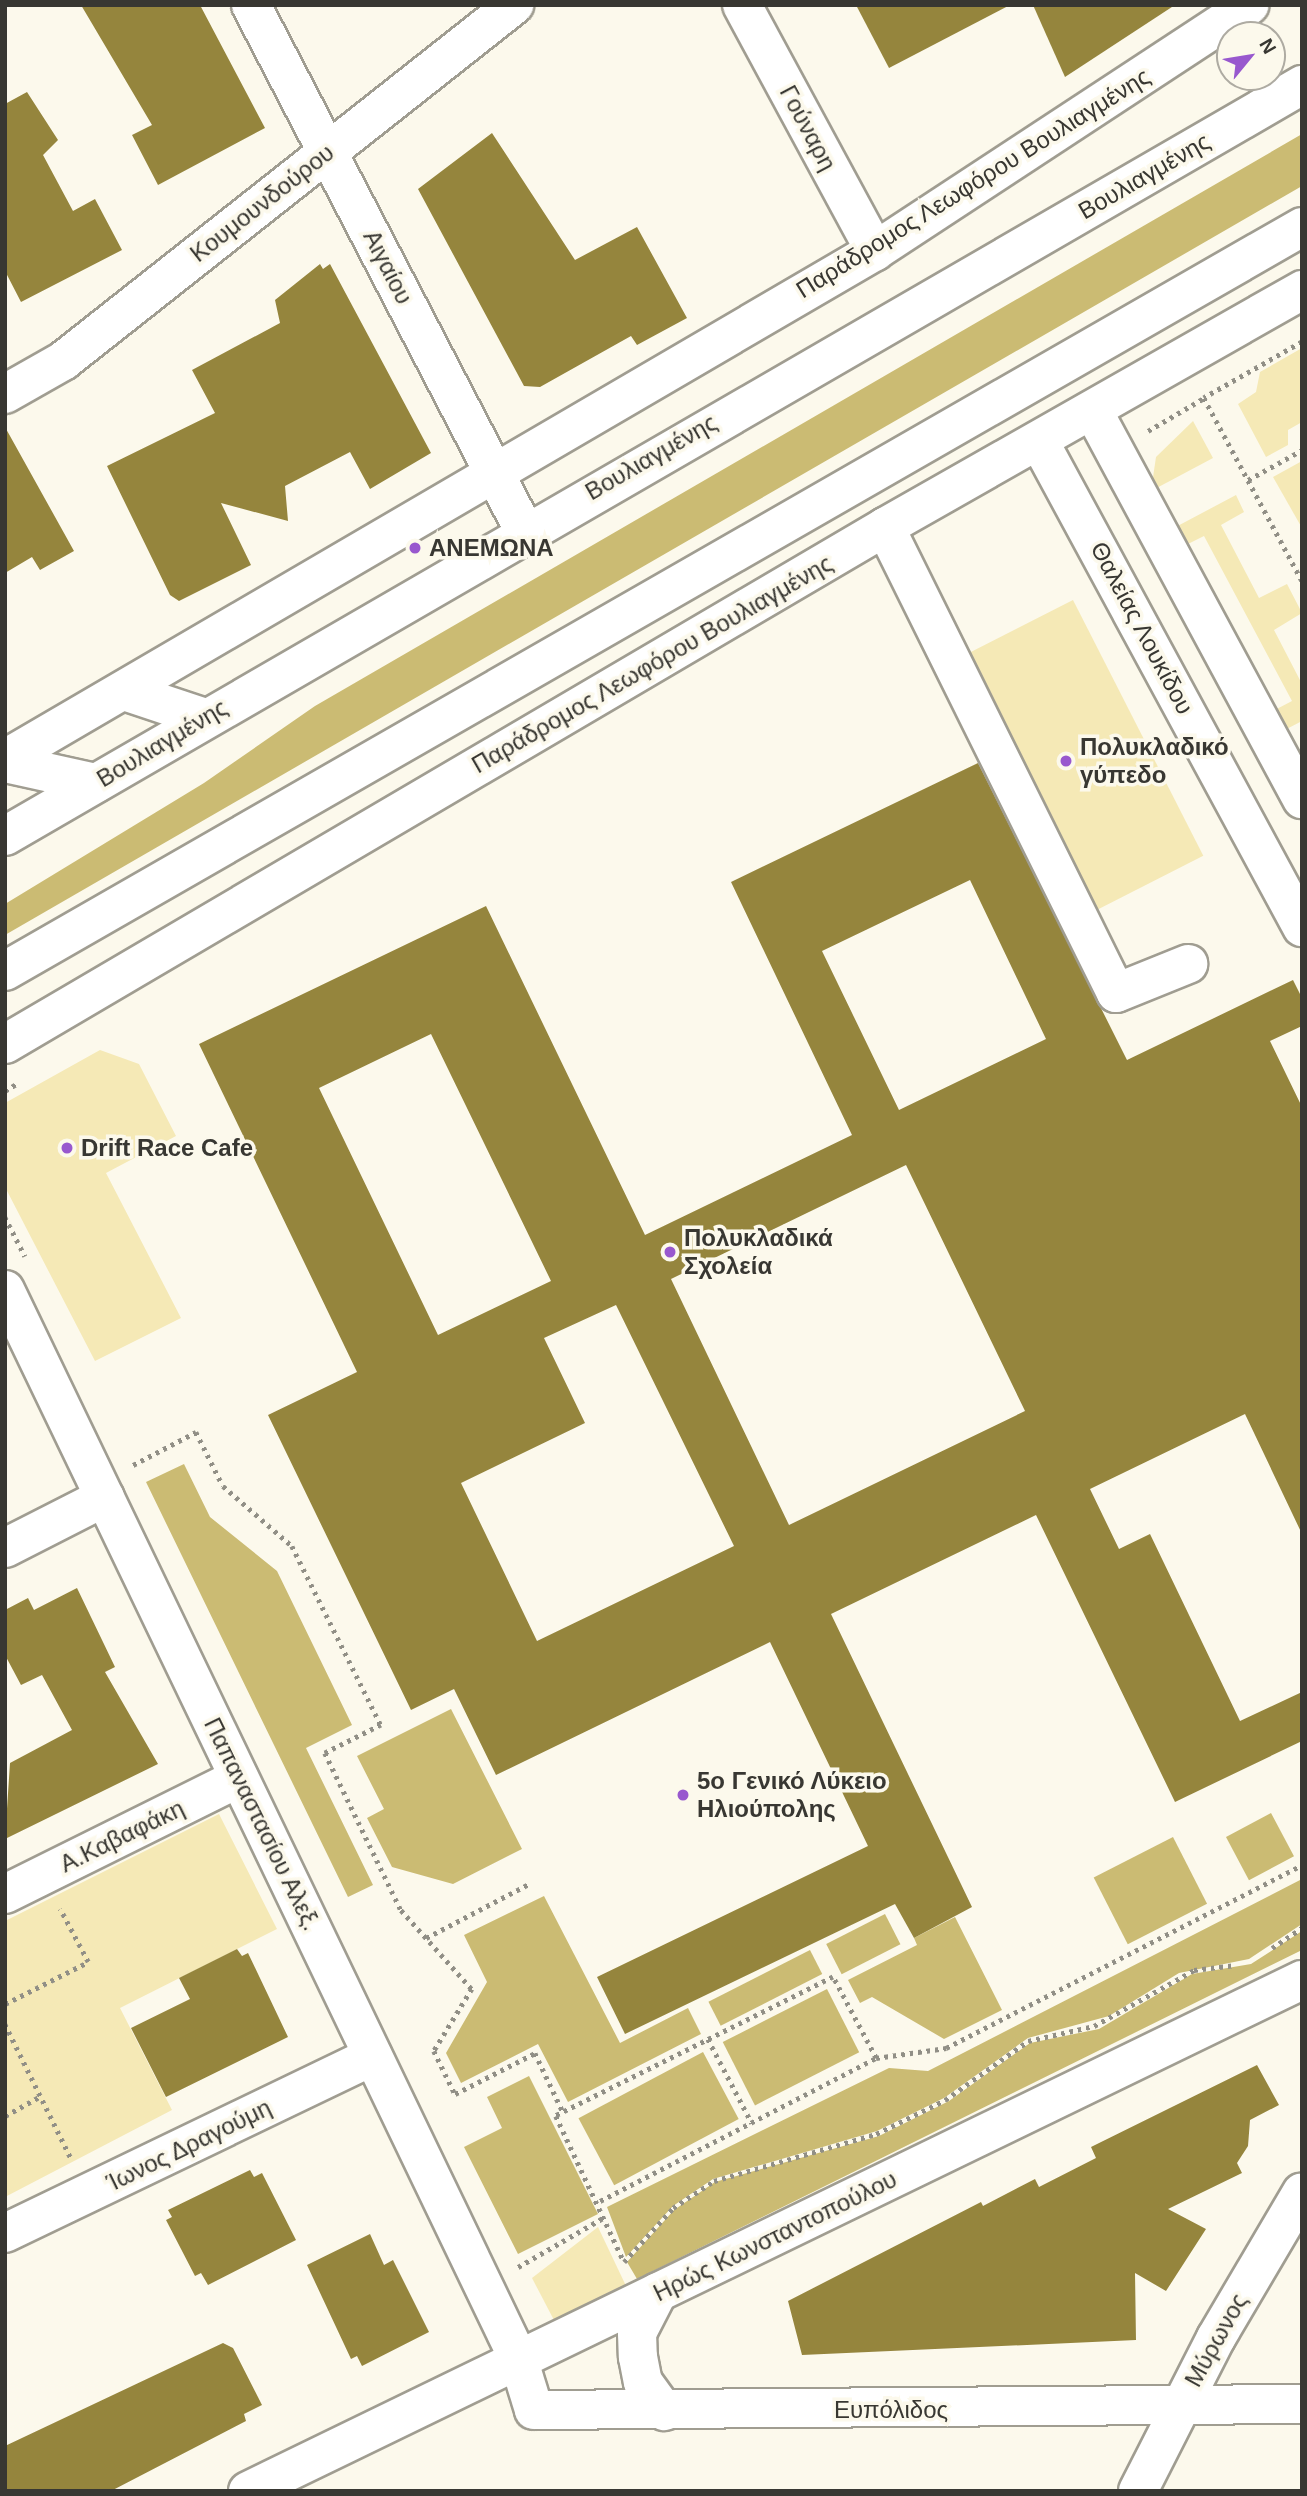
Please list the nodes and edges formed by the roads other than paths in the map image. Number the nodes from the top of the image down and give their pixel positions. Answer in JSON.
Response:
{"nodes":[{"id":1,"x":251,"y":5,"type":"edge"},
{"id":2,"x":514,"y":5,"type":"edge"},
{"id":3,"x":742,"y":5,"type":"edge"},
{"id":4,"x":1250,"y":5,"type":"edge"},
{"id":5,"x":1302,"y":85,"type":"edge"},
{"id":6,"x":328,"y":151,"type":"junction"},
{"id":7,"x":1302,"y":227,"type":"edge"},
{"id":8,"x":874,"y":251,"type":"junction"},
{"id":9,"x":1302,"y":290,"type":"edge"},
{"id":10,"x":5,"y":394,"type":"edge"},
{"id":11,"x":1093,"y":411,"type":"junction"},
{"id":12,"x":1039,"y":441,"type":"junction"},
{"id":13,"x":492,"y":470,"type":"junction"},
{"id":14,"x":885,"y":527,"type":"junction"},
{"id":15,"x":524,"y":530,"type":"junction"},
{"id":16,"x":124,"y":691,"type":"junction"},
{"id":17,"x":205,"y":718,"type":"junction"},
{"id":18,"x":5,"y":761,"type":"edge"},
{"id":19,"x":96,"y":783,"type":"junction"},
{"id":20,"x":1302,"y":799,"type":"edge"},
{"id":21,"x":5,"y":836,"type":"edge"},
{"id":22,"x":1302,"y":927,"type":"edge"},
{"id":23,"x":1188,"y":964,"type":"dead end"},
{"id":24,"x":5,"y":971,"type":"edge"},
{"id":25,"x":5,"y":1044,"type":"edge"},
{"id":26,"x":5,"y":1290,"type":"edge"},
{"id":27,"x":105,"y":1497,"type":"junction"},
{"id":28,"x":5,"y":1548,"type":"edge"},
{"id":29,"x":239,"y":1778,"type":"junction"},
{"id":30,"x":5,"y":1894,"type":"edge"},
{"id":31,"x":1299,"y":1983,"type":"edge"},
{"id":32,"x":373,"y":2056,"type":"junction"},
{"id":33,"x":1302,"y":2192,"type":"edge"},
{"id":34,"x":5,"y":2233,"type":"edge"},
{"id":35,"x":658,"y":2292,"type":"junction"},
{"id":36,"x":518,"y":2358,"type":"junction"},
{"id":37,"x":1302,"y":2404,"type":"edge"},
{"id":38,"x":1178,"y":2409,"type":"junction"},
{"id":39,"x":664,"y":2411,"type":"junction"},
{"id":40,"x":248,"y":2491,"type":"edge"},
{"id":41,"x":1138,"y":2491,"type":"edge"}],
"edges":[{"from":1,"to":6,"type":"street","name":"Αιγαίου"},
{"from":2,"to":6,"type":"street","name":"Κουμουνδούρου"},
{"from":3,"to":8,"type":"street","name":"Γούναρη"},
{"from":4,"to":8,"type":"street","name":"Παράδρομος Λεωφόρου Βουλιαγμένης"},
{"from":5,"to":15,"type":"street","name":"Βουλιαγμένης"},
{"from":6,"to":10,"type":"street","name":"Κουμουνδούρου"},
{"from":6,"to":13,"type":"street","name":"Αιγαίου"},
{"from":7,"to":24,"type":"street"},
{"from":8,"to":13,"type":"street","name":"Παράδρομος Λεωφόρου Βουλιαγμένης"},
{"from":9,"to":11,"type":"street","name":"Παράδρομος Λεωφόρου Βουλιαγμένης"},
{"from":11,"to":12,"type":"street","name":"Παράδρομος Λεωφόρου Βουλιαγμένης"},
{"from":11,"to":20,"type":"street"},
{"from":12,"to":14,"type":"street","name":"Παράδρομος Λεωφόρου Βουλιαγμένης"},
{"from":12,"to":22,"type":"street","name":"Θαλείας Λουκίδου"},
{"from":13,"to":15,"type":"street","name":"Αιγαίου"},
{"from":13,"to":16,"type":"street","name":"Παράδρομος Λεωφόρου Βουλιαγμένης"},
{"from":14,"to":23,"type":"street"},
{"from":14,"to":25,"type":"street","name":"Παράδρομος Λεωφόρου Βουλιαγμένης"},
{"from":15,"to":17,"type":"street","name":"Βουλιαγμένης"},
{"from":16,"to":17,"type":"street"},
{"from":16,"to":18,"type":"street","name":"Παράδρομος Λεωφόρου Βουλιαγμένης"},
{"from":17,"to":19,"type":"street","name":"Βουλιαγμένης"},
{"from":18,"to":19,"type":"street"},
{"from":19,"to":21,"type":"street","name":"Βουλιαγμένης"},
{"from":26,"to":27,"type":"street","name":"Παπαναστασίου Αλεξ."},
{"from":27,"to":28,"type":"street"},
{"from":27,"to":29,"type":"street","name":"Παπαναστασίου Αλεξ."},
{"from":29,"to":30,"type":"street","name":"Α.Καβαφάκη"},
{"from":29,"to":32,"type":"street","name":"Παπαναστασίου Αλεξ."},
{"from":31,"to":35,"type":"street","name":"Ηρώς Κωνσταντοπούλου"},
{"from":32,"to":34,"type":"street","name":"Ίωνος Δραγούμη"},
{"from":32,"to":36,"type":"street","name":"Παπαναστασίου Αλεξ."},
{"from":33,"to":38,"type":"street","name":"Μύρωνος"},
{"from":35,"to":36,"type":"street","name":"Ηρώς Κωνσταντοπούλου"},
{"from":35,"to":39,"type":"street"},
{"from":36,"to":39,"type":"street","name":"Ευπόλιδος"},
{"from":36,"to":40,"type":"street","name":"Ηρώς Κωνσταντοπούλου"},
{"from":37,"to":38,"type":"street","name":"Ευπόλιδος"},
{"from":38,"to":39,"type":"street","name":"Ευπόλιδος"},
{"from":38,"to":41,"type":"street","name":"Μύρωνος"}]}
